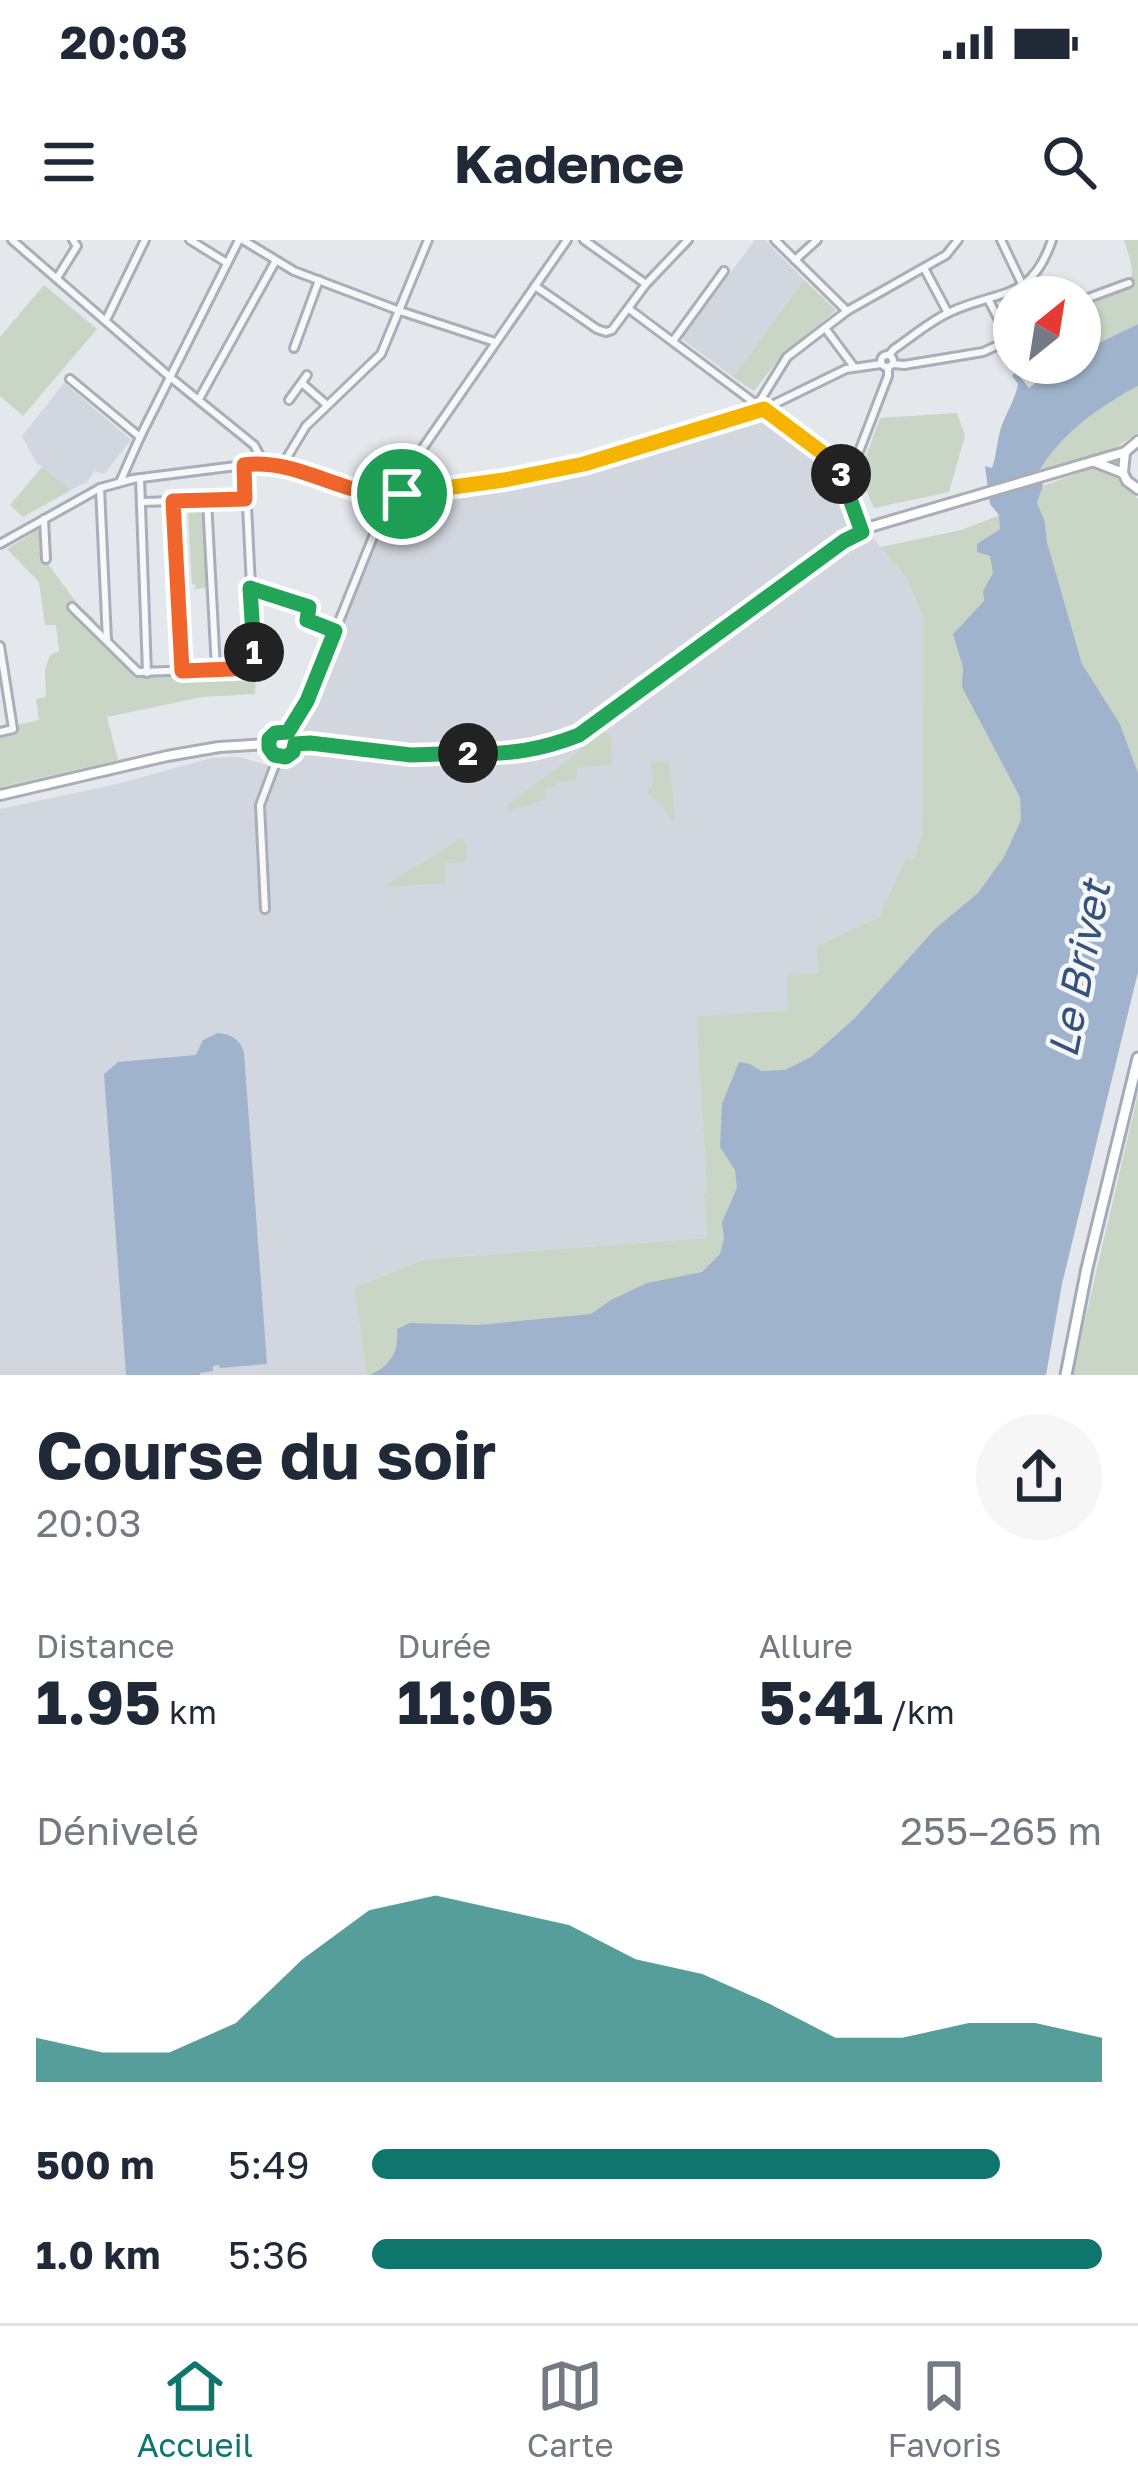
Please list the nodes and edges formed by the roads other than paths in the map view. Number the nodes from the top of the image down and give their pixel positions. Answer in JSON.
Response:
{"nodes":[{"id":1,"x":12,"y":240,"type":"edge"},
{"id":2,"x":73,"y":240,"type":"edge"},
{"id":3,"x":145,"y":240,"type":"edge"},
{"id":4,"x":190,"y":240,"type":"edge"},
{"id":5,"x":241,"y":240,"type":"edge"},
{"id":6,"x":428,"y":240,"type":"edge"},
{"id":7,"x":567,"y":240,"type":"edge"},
{"id":8,"x":584,"y":240,"type":"edge"},
{"id":9,"x":688,"y":240,"type":"edge"},
{"id":10,"x":775,"y":240,"type":"edge"},
{"id":11,"x":817,"y":240,"type":"edge"},
{"id":12,"x":958,"y":240,"type":"edge"},
{"id":13,"x":1001,"y":240,"type":"edge"},
{"id":14,"x":1052,"y":240,"type":"edge"},
{"id":15,"x":795,"y":260,"type":"junction"},
{"id":16,"x":275,"y":262,"type":"junction"},
{"id":17,"x":227,"y":263,"type":"junction"},
{"id":18,"x":924,"y":268,"type":"junction"},
{"id":19,"x":724,"y":271,"type":"dead end"},
{"id":20,"x":1018,"y":276,"type":"edge"},
{"id":21,"x":1033,"y":276,"type":"edge"},
{"id":22,"x":57,"y":279,"type":"junction"},
{"id":23,"x":319,"y":280,"type":"junction"},
{"id":24,"x":1129,"y":283,"type":"dead end"},
{"id":25,"x":646,"y":284,"type":"junction"},
{"id":26,"x":534,"y":286,"type":"junction"},
{"id":27,"x":1101,"y":293,"type":"edge"},
{"id":28,"x":993,"y":297,"type":"edge"},
{"id":29,"x":988,"y":299,"type":"junction"},
{"id":30,"x":629,"y":308,"type":"junction"},
{"id":31,"x":993,"y":308,"type":"edge"},
{"id":32,"x":847,"y":310,"type":"junction"},
{"id":33,"x":400,"y":311,"type":"junction"},
{"id":34,"x":948,"y":313,"type":"junction"},
{"id":35,"x":106,"y":319,"type":"junction"},
{"id":36,"x":826,"y":328,"type":"junction"},
{"id":37,"x":673,"y":341,"type":"junction"},
{"id":38,"x":495,"y":342,"type":"junction"},
{"id":39,"x":294,"y":348,"type":"dead end"},
{"id":40,"x":993,"y":348,"type":"edge"},
{"id":41,"x":888,"y":363,"type":"junction"},
{"id":42,"x":854,"y":367,"type":"junction"},
{"id":43,"x":170,"y":377,"type":"junction"},
{"id":44,"x":70,"y":379,"type":"dead end"},
{"id":45,"x":199,"y":399,"type":"junction"},
{"id":46,"x":289,"y":400,"type":"dead end"},
{"id":47,"x":327,"y":405,"type":"junction"},
{"id":48,"x":761,"y":406,"type":"junction"},
{"id":49,"x":140,"y":436,"type":"junction"},
{"id":50,"x":1138,"y":441,"type":"edge"},
{"id":51,"x":1125,"y":452,"type":"junction"},
{"id":52,"x":1095,"y":462,"type":"junction"},
{"id":53,"x":264,"y":463,"type":"junction"},
{"id":54,"x":244,"y":465,"type":"junction"},
{"id":55,"x":282,"y":466,"type":"junction"},
{"id":56,"x":1123,"y":473,"type":"junction"},
{"id":57,"x":140,"y":478,"type":"junction"},
{"id":58,"x":843,"y":478,"type":"junction"},
{"id":59,"x":120,"y":482,"type":"junction"},
{"id":60,"x":100,"y":488,"type":"junction"},
{"id":61,"x":1138,"y":489,"type":"edge"},
{"id":62,"x":402,"y":494,"type":"junction"},
{"id":63,"x":387,"y":496,"type":"junction"},
{"id":64,"x":245,"y":499,"type":"junction"},
{"id":65,"x":207,"y":500,"type":"junction"},
{"id":66,"x":173,"y":501,"type":"junction"},
{"id":67,"x":141,"y":502,"type":"junction"},
{"id":68,"x":44,"y":518,"type":"junction"},
{"id":69,"x":862,"y":532,"type":"junction"},
{"id":70,"x":0,"y":544,"type":"edge"},
{"id":71,"x":46,"y":559,"type":"dead end"},
{"id":72,"x":250,"y":588,"type":"junction"},
{"id":73,"x":71,"y":607,"type":"dead end"},
{"id":74,"x":335,"y":631,"type":"junction"},
{"id":75,"x":107,"y":642,"type":"junction"},
{"id":76,"x":0,"y":646,"type":"edge"},
{"id":77,"x":216,"y":669,"type":"junction"},
{"id":78,"x":182,"y":671,"type":"junction"},
{"id":79,"x":147,"y":674,"type":"junction"},
{"id":80,"x":0,"y":732,"type":"edge"},
{"id":81,"x":288,"y":732,"type":"junction"},
{"id":82,"x":268,"y":743,"type":"junction"},
{"id":83,"x":295,"y":744,"type":"junction"},
{"id":84,"x":278,"y":757,"type":"junction"},
{"id":85,"x":0,"y":796,"type":"edge"},
{"id":86,"x":266,"y":909,"type":"dead end"},
{"id":87,"x":1138,"y":1058,"type":"edge"},
{"id":88,"x":1066,"y":1375,"type":"edge"}],
"edges":[{"from":1,"to":22,"type":"street"},
{"from":2,"to":22,"type":"street"},
{"from":3,"to":35,"type":"street"},
{"from":4,"to":17,"type":"street"},
{"from":5,"to":16,"type":"street"},
{"from":5,"to":17,"type":"street"},
{"from":6,"to":33,"type":"street"},
{"from":7,"to":26,"type":"street"},
{"from":8,"to":25,"type":"street"},
{"from":9,"to":25,"type":"street"},
{"from":10,"to":15,"type":"street"},
{"from":11,"to":15,"type":"street"},
{"from":12,"to":18,"type":"street"},
{"from":13,"to":20,"type":"street"},
{"from":14,"to":21,"type":"street"},
{"from":15,"to":32,"type":"street"},
{"from":16,"to":23,"type":"street"},
{"from":16,"to":45,"type":"street"},
{"from":17,"to":43,"type":"street"},
{"from":18,"to":32,"type":"street"},
{"from":18,"to":34,"type":"street"},
{"from":19,"to":37,"type":"street"},
{"from":22,"to":35,"type":"street"},
{"from":23,"to":33,"type":"street"},
{"from":23,"to":39,"type":"street"},
{"from":24,"to":27,"type":"street"},
{"from":25,"to":30,"type":"street"},
{"from":26,"to":30,"type":"street"},
{"from":26,"to":38,"type":"street"},
{"from":28,"to":29,"type":"street"},
{"from":29,"to":31,"type":"street"},
{"from":29,"to":34,"type":"street"},
{"from":30,"to":37,"type":"street"},
{"from":32,"to":36,"type":"street"},
{"from":33,"to":38,"type":"street"},
{"from":33,"to":47,"type":"street"},
{"from":34,"to":41,"type":"street"},
{"from":35,"to":43,"type":"street"},
{"from":36,"to":42,"type":"street"},
{"from":36,"to":48,"type":"street"},
{"from":37,"to":48,"type":"street"},
{"from":38,"to":62,"type":"street"},
{"from":40,"to":41,"type":"street"},
{"from":41,"to":42,"type":"street"},
{"from":41,"to":58,"type":"street"},
{"from":42,"to":48,"type":"street"},
{"from":43,"to":45,"type":"street"},
{"from":43,"to":49,"type":"street"},
{"from":44,"to":49,"type":"street"},
{"from":45,"to":53,"type":"street"},
{"from":46,"to":47,"type":"street"},
{"from":47,"to":55,"type":"street"},
{"from":48,"to":58,"type":"street"},
{"from":48,"to":62,"type":"street"},
{"from":49,"to":59,"type":"street"},
{"from":50,"to":51,"type":"main road"},
{"from":51,"to":52,"type":"main road"},
{"from":51,"to":56,"type":"main road"},
{"from":52,"to":56,"type":"main road"},
{"from":52,"to":69,"type":"main road"},
{"from":53,"to":54,"type":"street"},
{"from":53,"to":55,"type":"street"},
{"from":54,"to":57,"type":"street"},
{"from":54,"to":64,"type":"street"},
{"from":55,"to":63,"type":"street"},
{"from":56,"to":61,"type":"main road"},
{"from":57,"to":59,"type":"street"},
{"from":57,"to":67,"type":"street"},
{"from":58,"to":69,"type":"street"},
{"from":59,"to":60,"type":"street"},
{"from":60,"to":68,"type":"street"},
{"from":60,"to":75,"type":"street"},
{"from":62,"to":63,"type":"street"},
{"from":63,"to":74,"type":"street"},
{"from":64,"to":65,"type":"street"},
{"from":64,"to":72,"type":"street"},
{"from":65,"to":66,"type":"street"},
{"from":65,"to":77,"type":"street"},
{"from":66,"to":67,"type":"street"},
{"from":66,"to":78,"type":"street"},
{"from":67,"to":79,"type":"street"},
{"from":68,"to":70,"type":"street"},
{"from":68,"to":71,"type":"street"},
{"from":69,"to":83,"type":"main road"},
{"from":72,"to":74,"type":"street"},
{"from":72,"to":77,"type":"street"},
{"from":73,"to":75,"type":"street"},
{"from":74,"to":81,"type":"street"},
{"from":75,"to":79,"type":"street"},
{"from":76,"to":80,"type":"street"},
{"from":77,"to":78,"type":"street"},
{"from":78,"to":79,"type":"street"},
{"from":81,"to":82,"type":"main road"},
{"from":81,"to":83,"type":"main road"},
{"from":82,"to":84,"type":"main road"},
{"from":82,"to":85,"type":"main road"},
{"from":83,"to":84,"type":"main road"},
{"from":84,"to":86,"type":"street"},
{"from":87,"to":88,"type":"main road"}]}
